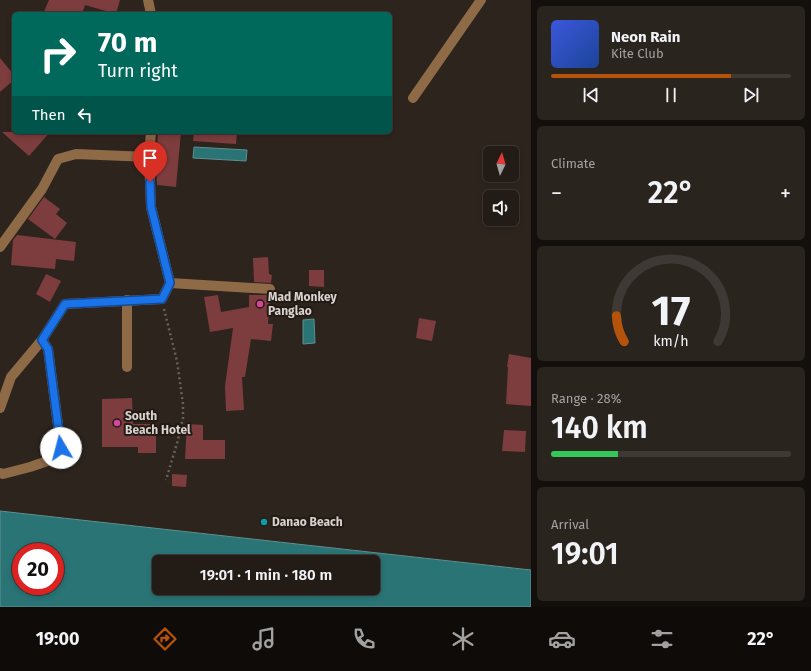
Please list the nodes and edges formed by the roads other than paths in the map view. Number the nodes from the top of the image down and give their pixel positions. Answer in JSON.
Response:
{"nodes":[{"id":1,"x":148,"y":0,"type":"edge"},
{"id":2,"x":481,"y":0,"type":"edge"},
{"id":3,"x":150,"y":12,"type":"edge"},
{"id":4,"x":413,"y":98,"type":"dead end"},
{"id":5,"x":151,"y":134,"type":"edge"},
{"id":6,"x":149,"y":156,"type":"junction"},
{"id":7,"x":0,"y":247,"type":"edge"},
{"id":8,"x":170,"y":283,"type":"junction"},
{"id":9,"x":270,"y":289,"type":"dead end"},
{"id":10,"x":127,"y":300,"type":"junction"},
{"id":11,"x":42,"y":340,"type":"junction"},
{"id":12,"x":127,"y":367,"type":"dead end"},
{"id":13,"x":0,"y":408,"type":"edge"},
{"id":14,"x":0,"y":473,"type":"edge"}],
"edges":[{"from":1,"to":3,"type":"street"},
{"from":2,"to":4,"type":"street"},
{"from":5,"to":6,"type":"street"},
{"from":6,"to":7,"type":"street"},
{"from":6,"to":8,"type":"street"},
{"from":8,"to":9,"type":"street"},
{"from":8,"to":10,"type":"street"},
{"from":10,"to":11,"type":"street"},
{"from":10,"to":12,"type":"street"},
{"from":11,"to":13,"type":"street"},
{"from":11,"to":14,"type":"street"}]}
